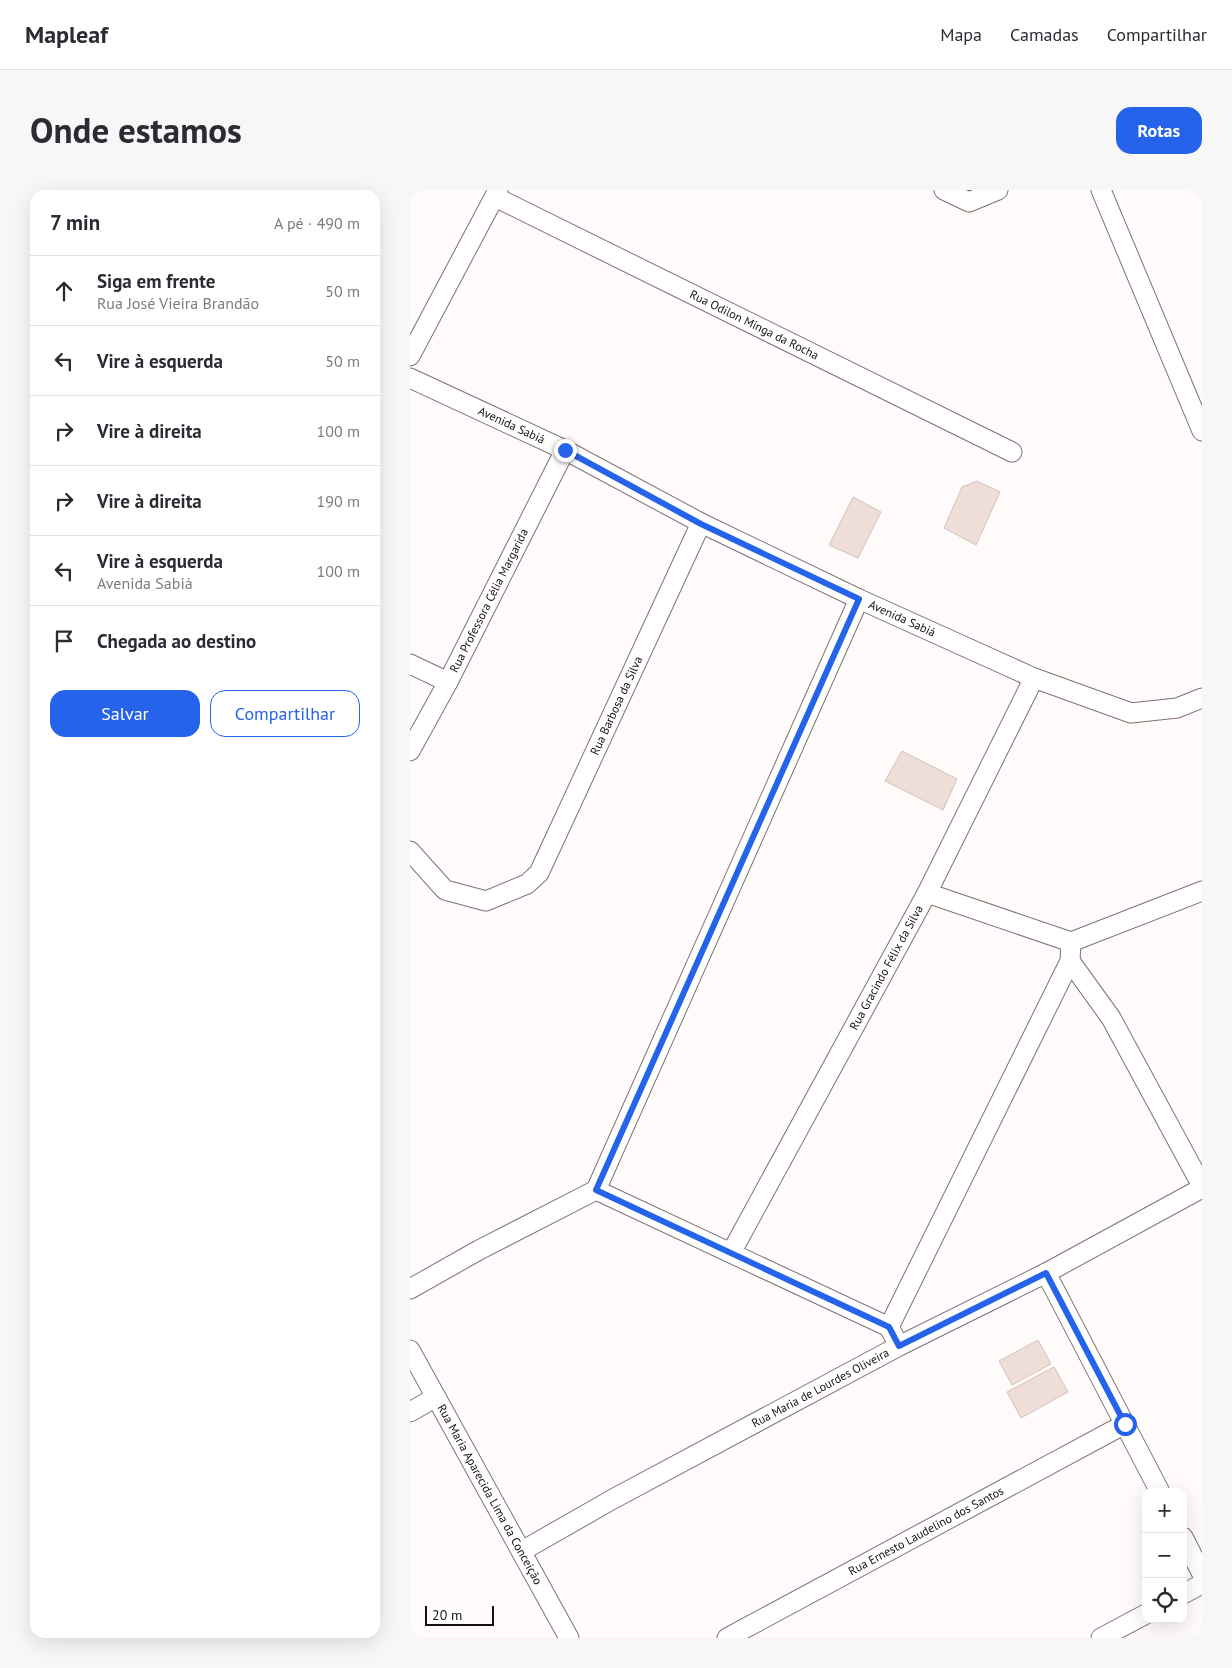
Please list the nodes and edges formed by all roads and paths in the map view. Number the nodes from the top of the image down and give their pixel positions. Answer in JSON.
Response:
{"nodes":[{"id":1,"x":944,"y":190,"type":"edge"},
{"id":2,"x":998,"y":190,"type":"edge"},
{"id":3,"x":1101,"y":190,"type":"edge"},
{"id":4,"x":496,"y":193,"type":"edge"},
{"id":5,"x":410,"y":356,"type":"edge"},
{"id":6,"x":410,"y":378,"type":"edge"},
{"id":7,"x":1202,"y":431,"type":"edge"},
{"id":8,"x":565,"y":450,"type":"junction"},
{"id":9,"x":1012,"y":452,"type":"dead end"},
{"id":10,"x":701,"y":524,"type":"junction"},
{"id":11,"x":859,"y":599,"type":"junction"},
{"id":12,"x":410,"y":664,"type":"edge"},
{"id":13,"x":1034,"y":678,"type":"junction"},
{"id":14,"x":448,"y":682,"type":"junction"},
{"id":15,"x":1202,"y":698,"type":"edge"},
{"id":16,"x":410,"y":750,"type":"edge"},
{"id":17,"x":410,"y":851,"type":"edge"},
{"id":18,"x":1202,"y":891,"type":"edge"},
{"id":19,"x":927,"y":893,"type":"junction"},
{"id":20,"x":1070,"y":952,"type":"junction"},
{"id":21,"x":1202,"y":1187,"type":"edge"},
{"id":22,"x":596,"y":1190,"type":"junction"},
{"id":23,"x":731,"y":1253,"type":"junction"},
{"id":24,"x":1046,"y":1273,"type":"junction"},
{"id":25,"x":410,"y":1289,"type":"edge"},
{"id":26,"x":889,"y":1327,"type":"junction"},
{"id":27,"x":899,"y":1346,"type":"junction"},
{"id":28,"x":410,"y":1350,"type":"edge"},
{"id":29,"x":436,"y":1398,"type":"junction"},
{"id":30,"x":410,"y":1412,"type":"edge"},
{"id":31,"x":1125,"y":1424,"type":"junction"},
{"id":32,"x":1158,"y":1488,"type":"edge"},
{"id":33,"x":1187,"y":1545,"type":"edge"},
{"id":34,"x":522,"y":1551,"type":"junction"},
{"id":35,"x":1202,"y":1574,"type":"edge"},
{"id":36,"x":1202,"y":1584,"type":"edge"},
{"id":37,"x":1187,"y":1592,"type":"edge"},
{"id":38,"x":1142,"y":1616,"type":"edge"},
{"id":39,"x":569,"y":1638,"type":"edge"},
{"id":40,"x":727,"y":1638,"type":"edge"},
{"id":41,"x":1101,"y":1638,"type":"edge"}],
"edges":[{"from":1,"to":2,"type":"street"},
{"from":3,"to":7,"type":"street"},
{"from":4,"to":5,"type":"street"},
{"from":4,"to":9,"type":"street","name":"Rua Odilon Minga da Rocha"},
{"from":6,"to":8,"type":"street","name":"Avenida Sabiá"},
{"from":8,"to":10,"type":"street","name":"Avenida Sabiá"},
{"from":8,"to":14,"type":"street","name":"Rua Professora Célia Margarida"},
{"from":10,"to":11,"type":"street","name":"Avenida Sabiá"},
{"from":10,"to":17,"type":"street","name":"Rua Barbosa da Silva"},
{"from":11,"to":13,"type":"street","name":"Avenida Sabiá"},
{"from":11,"to":22,"type":"street"},
{"from":12,"to":14,"type":"street"},
{"from":13,"to":15,"type":"street","name":"Avenida Sabiá"},
{"from":13,"to":19,"type":"street","name":"Rua Gracindo Félix da Silva"},
{"from":14,"to":16,"type":"street","name":"Rua Professora Célia Margarida"},
{"from":18,"to":20,"type":"street"},
{"from":19,"to":20,"type":"street"},
{"from":19,"to":23,"type":"street","name":"Rua Gracindo Félix da Silva"},
{"from":20,"to":21,"type":"street"},
{"from":20,"to":26,"type":"street"},
{"from":21,"to":24,"type":"street","name":"Rua Maria de Lourdes Oliveira"},
{"from":22,"to":23,"type":"street"},
{"from":22,"to":25,"type":"street"},
{"from":23,"to":26,"type":"street"},
{"from":24,"to":27,"type":"street","name":"Rua Maria de Lourdes Oliveira"},
{"from":24,"to":31,"type":"street"},
{"from":26,"to":27,"type":"street"},
{"from":27,"to":34,"type":"street","name":"Rua Maria de Lourdes Oliveira"},
{"from":28,"to":29,"type":"street","name":"Rua Maria Aparecida Lima da Conceição"},
{"from":29,"to":30,"type":"street"},
{"from":29,"to":34,"type":"street","name":"Rua Maria Aparecida Lima da Conceição"},
{"from":31,"to":32,"type":"street"},
{"from":31,"to":40,"type":"street","name":"Rua Ernesto Laudelino dos Santos"},
{"from":33,"to":35,"type":"street"},
{"from":34,"to":39,"type":"street","name":"Rua Maria Aparecida Lima da Conceição"},
{"from":36,"to":37,"type":"street"},
{"from":38,"to":41,"type":"street"}]}
